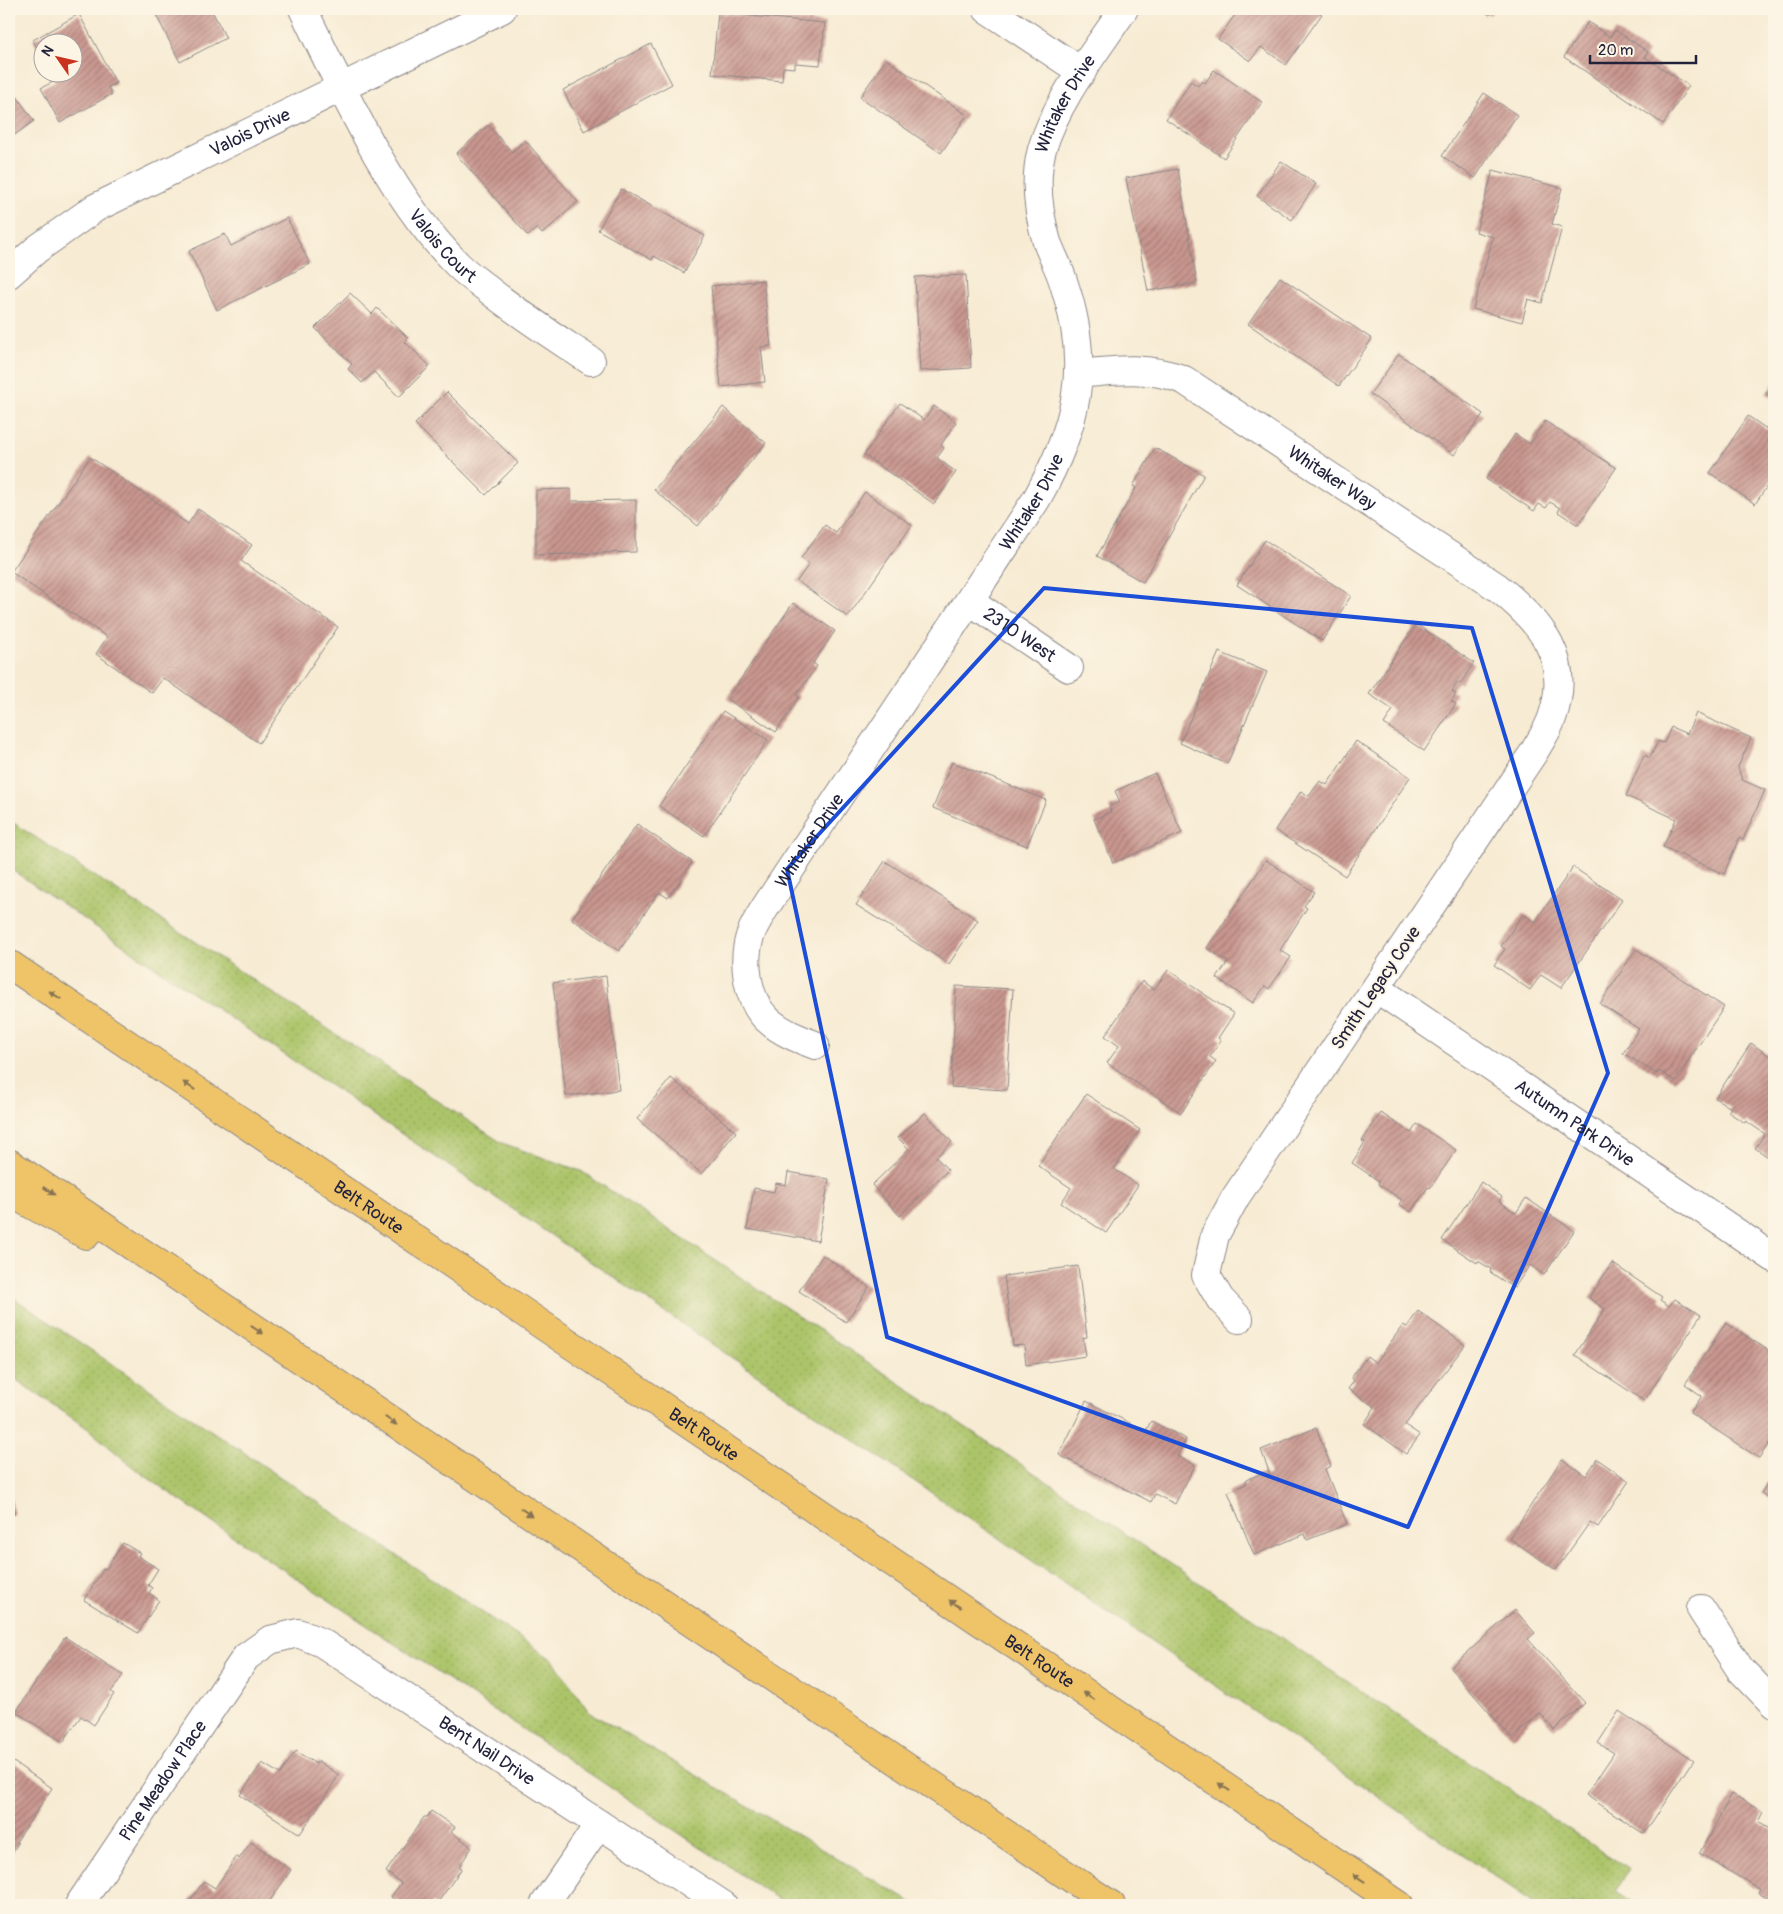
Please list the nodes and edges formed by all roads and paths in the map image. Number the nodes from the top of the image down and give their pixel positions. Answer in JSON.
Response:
{"nodes":[{"id":1,"x":303,"y":9,"type":"edge"},
{"id":2,"x":502,"y":9,"type":"edge"},
{"id":3,"x":987,"y":9,"type":"edge"},
{"id":4,"x":1124,"y":9,"type":"edge"},
{"id":5,"x":1082,"y":72,"type":"junction"},
{"id":6,"x":341,"y":88,"type":"junction"},
{"id":7,"x":9,"y":274,"type":"edge"},
{"id":8,"x":591,"y":361,"type":"dead end"},
{"id":9,"x":1080,"y":374,"type":"junction"},
{"id":10,"x":970,"y":601,"type":"junction"},
{"id":11,"x":1553,"y":651,"type":"joint"},
{"id":12,"x":1069,"y":668,"type":"dead end"},
{"id":13,"x":9,"y":964,"type":"edge"},
{"id":14,"x":1376,"y":988,"type":"junction"},
{"id":15,"x":815,"y":1045,"type":"dead end"},
{"id":16,"x":9,"y":1164,"type":"edge"},
{"id":17,"x":9,"y":1192,"type":"edge"},
{"id":18,"x":1774,"y":1258,"type":"edge"},
{"id":19,"x":229,"y":1312,"type":"junction"},
{"id":20,"x":1239,"y":1319,"type":"dead end"},
{"id":21,"x":1701,"y":1609,"type":"dead end"},
{"id":22,"x":246,"y":1657,"type":"joint"},
{"id":23,"x":1774,"y":1704,"type":"edge"},
{"id":24,"x":599,"y":1824,"type":"junction"},
{"id":25,"x":79,"y":1905,"type":"edge"},
{"id":26,"x":544,"y":1905,"type":"edge"},
{"id":27,"x":723,"y":1905,"type":"edge"},
{"id":28,"x":1111,"y":1905,"type":"edge"},
{"id":29,"x":1399,"y":1905,"type":"edge"}],
"edges":[{"from":1,"to":6,"type":"street","name":"Valois Court"},
{"from":2,"to":6,"type":"street","name":"Valois Drive"},
{"from":3,"to":5,"type":"street"},
{"from":4,"to":5,"type":"street","name":"Whitaker Drive"},
{"from":5,"to":9,"type":"street","name":"Whitaker Drive"},
{"from":6,"to":7,"type":"street","name":"Valois Drive"},
{"from":6,"to":8,"type":"street","name":"Valois Court"},
{"from":9,"to":10,"type":"street","name":"Whitaker Drive"},
{"from":9,"to":11,"type":"street","name":"Whitaker Way"},
{"from":10,"to":12,"type":"street","name":"2310 West"},
{"from":10,"to":15,"type":"street","name":"Whitaker Drive"},
{"from":11,"to":14,"type":"street","name":"Smith Legacy Cove"},
{"from":29,"to":13,"type":"highway","name":"Belt Route","one_way":true},
{"from":14,"to":18,"type":"street","name":"Autumn Park Drive"},
{"from":14,"to":20,"type":"street","name":"Smith Legacy Cove"},
{"from":16,"to":19,"type":"highway","one_way":true},
{"from":17,"to":19,"type":"highway"},
{"from":19,"to":28,"type":"highway","one_way":true},
{"from":21,"to":23,"type":"street"},
{"from":22,"to":24,"type":"street","name":"Bent Nail Drive"},
{"from":22,"to":25,"type":"street","name":"Pine Meadow Place"},
{"from":24,"to":26,"type":"street"},
{"from":24,"to":27,"type":"street","name":"Bent Nail Drive"}]}
